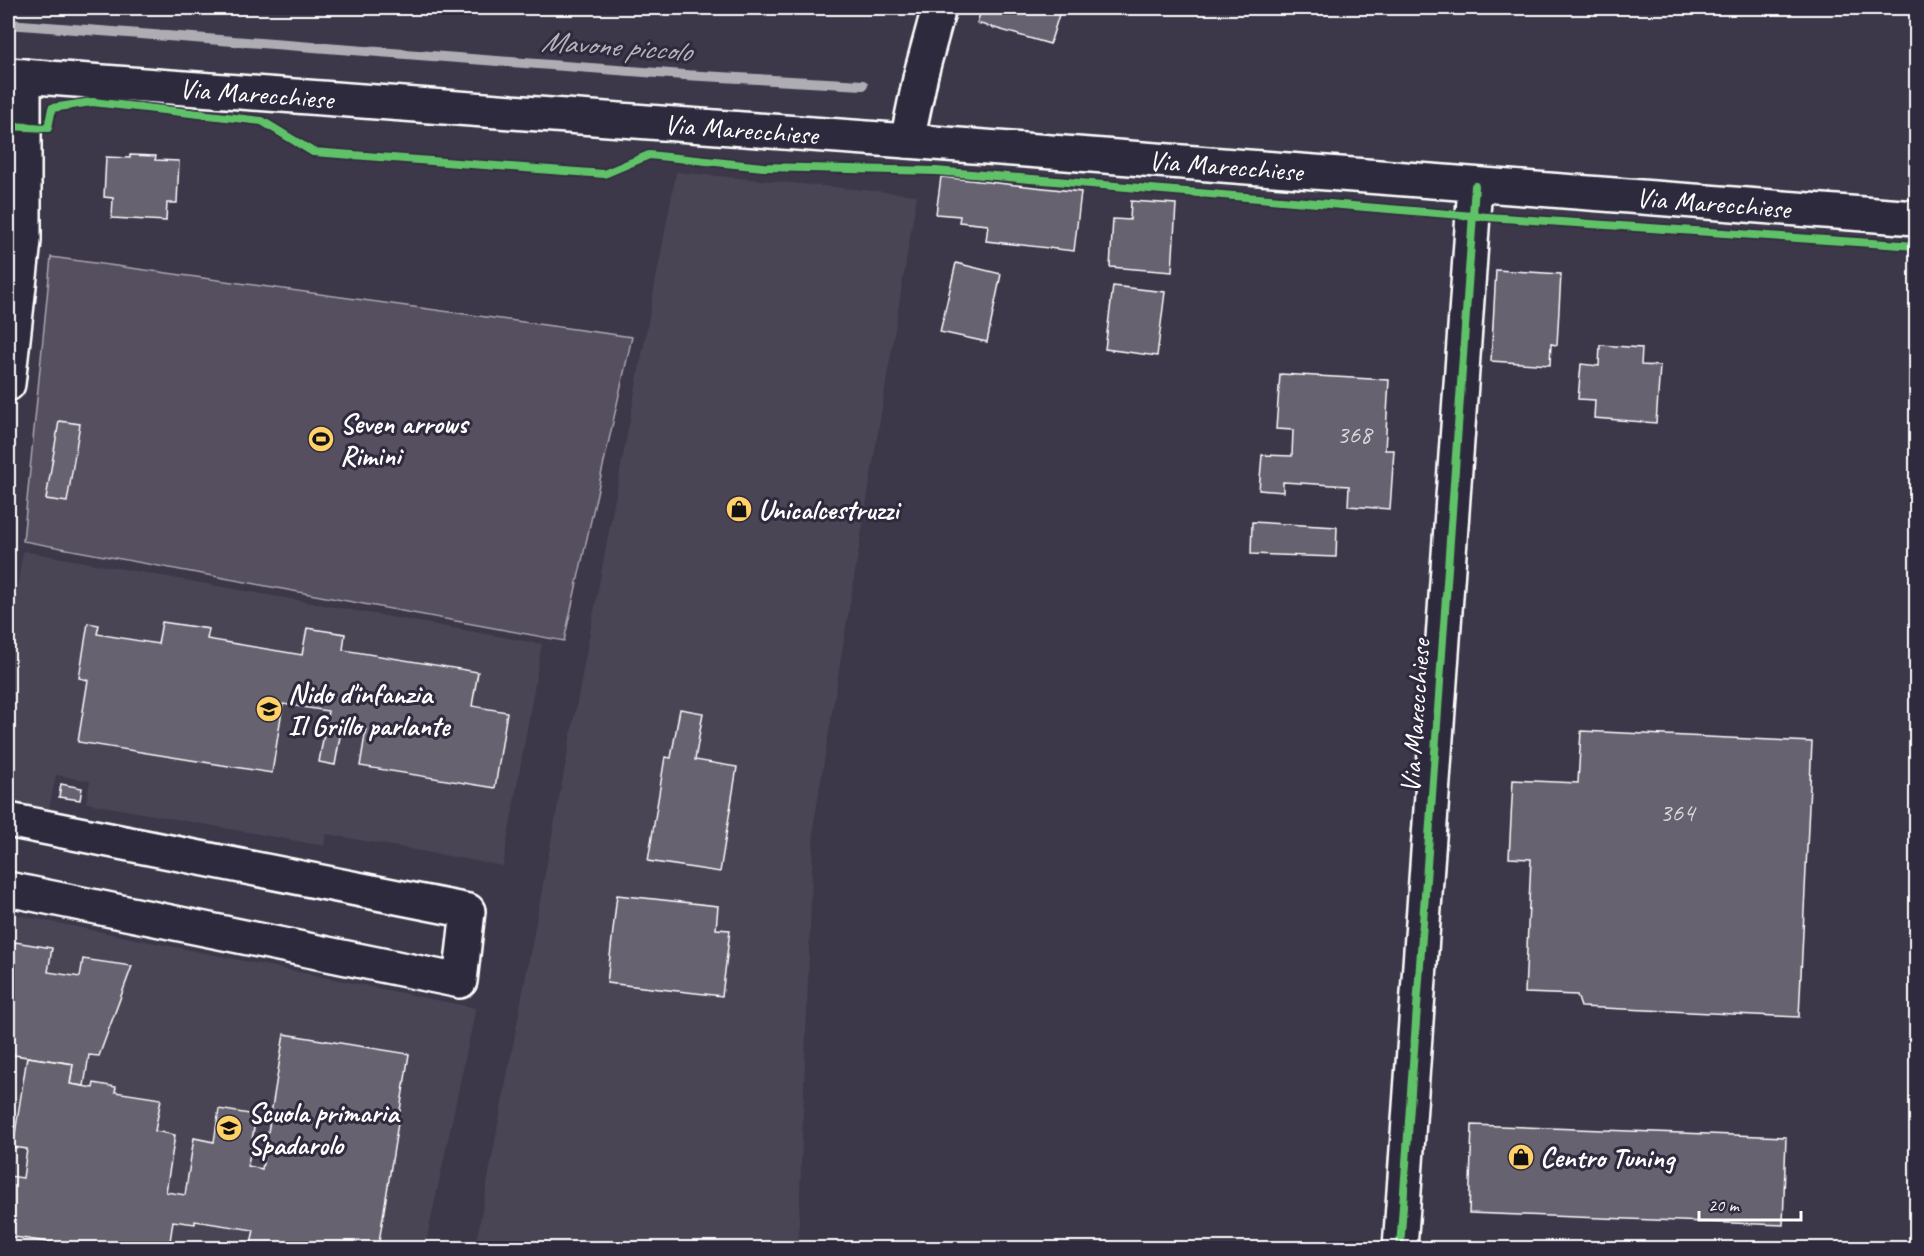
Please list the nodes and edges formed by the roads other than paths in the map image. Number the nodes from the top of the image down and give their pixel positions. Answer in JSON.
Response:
{"nodes":[{"id":1,"x":939,"y":8,"type":"edge"},
{"id":2,"x":16,"y":76,"type":"edge"},
{"id":3,"x":907,"y":141,"type":"junction"},
{"id":4,"x":1475,"y":186,"type":"junction"},
{"id":5,"x":1917,"y":218,"type":"edge"},
{"id":6,"x":8,"y":384,"type":"edge"},
{"id":7,"x":8,"y":820,"type":"edge"},
{"id":8,"x":8,"y":889,"type":"edge"},
{"id":9,"x":1400,"y":1248,"type":"edge"}],
"edges":[{"from":1,"to":3,"type":"street"},
{"from":2,"to":3,"type":"street","name":"Via Marecchiese"},
{"from":2,"to":6,"type":"street"},
{"from":3,"to":4,"type":"street","name":"Via Marecchiese"},
{"from":4,"to":5,"type":"street","name":"Via Marecchiese"},
{"from":4,"to":9,"type":"street","name":"Via Marecchiese"},
{"from":7,"to":8,"type":"street"}]}
